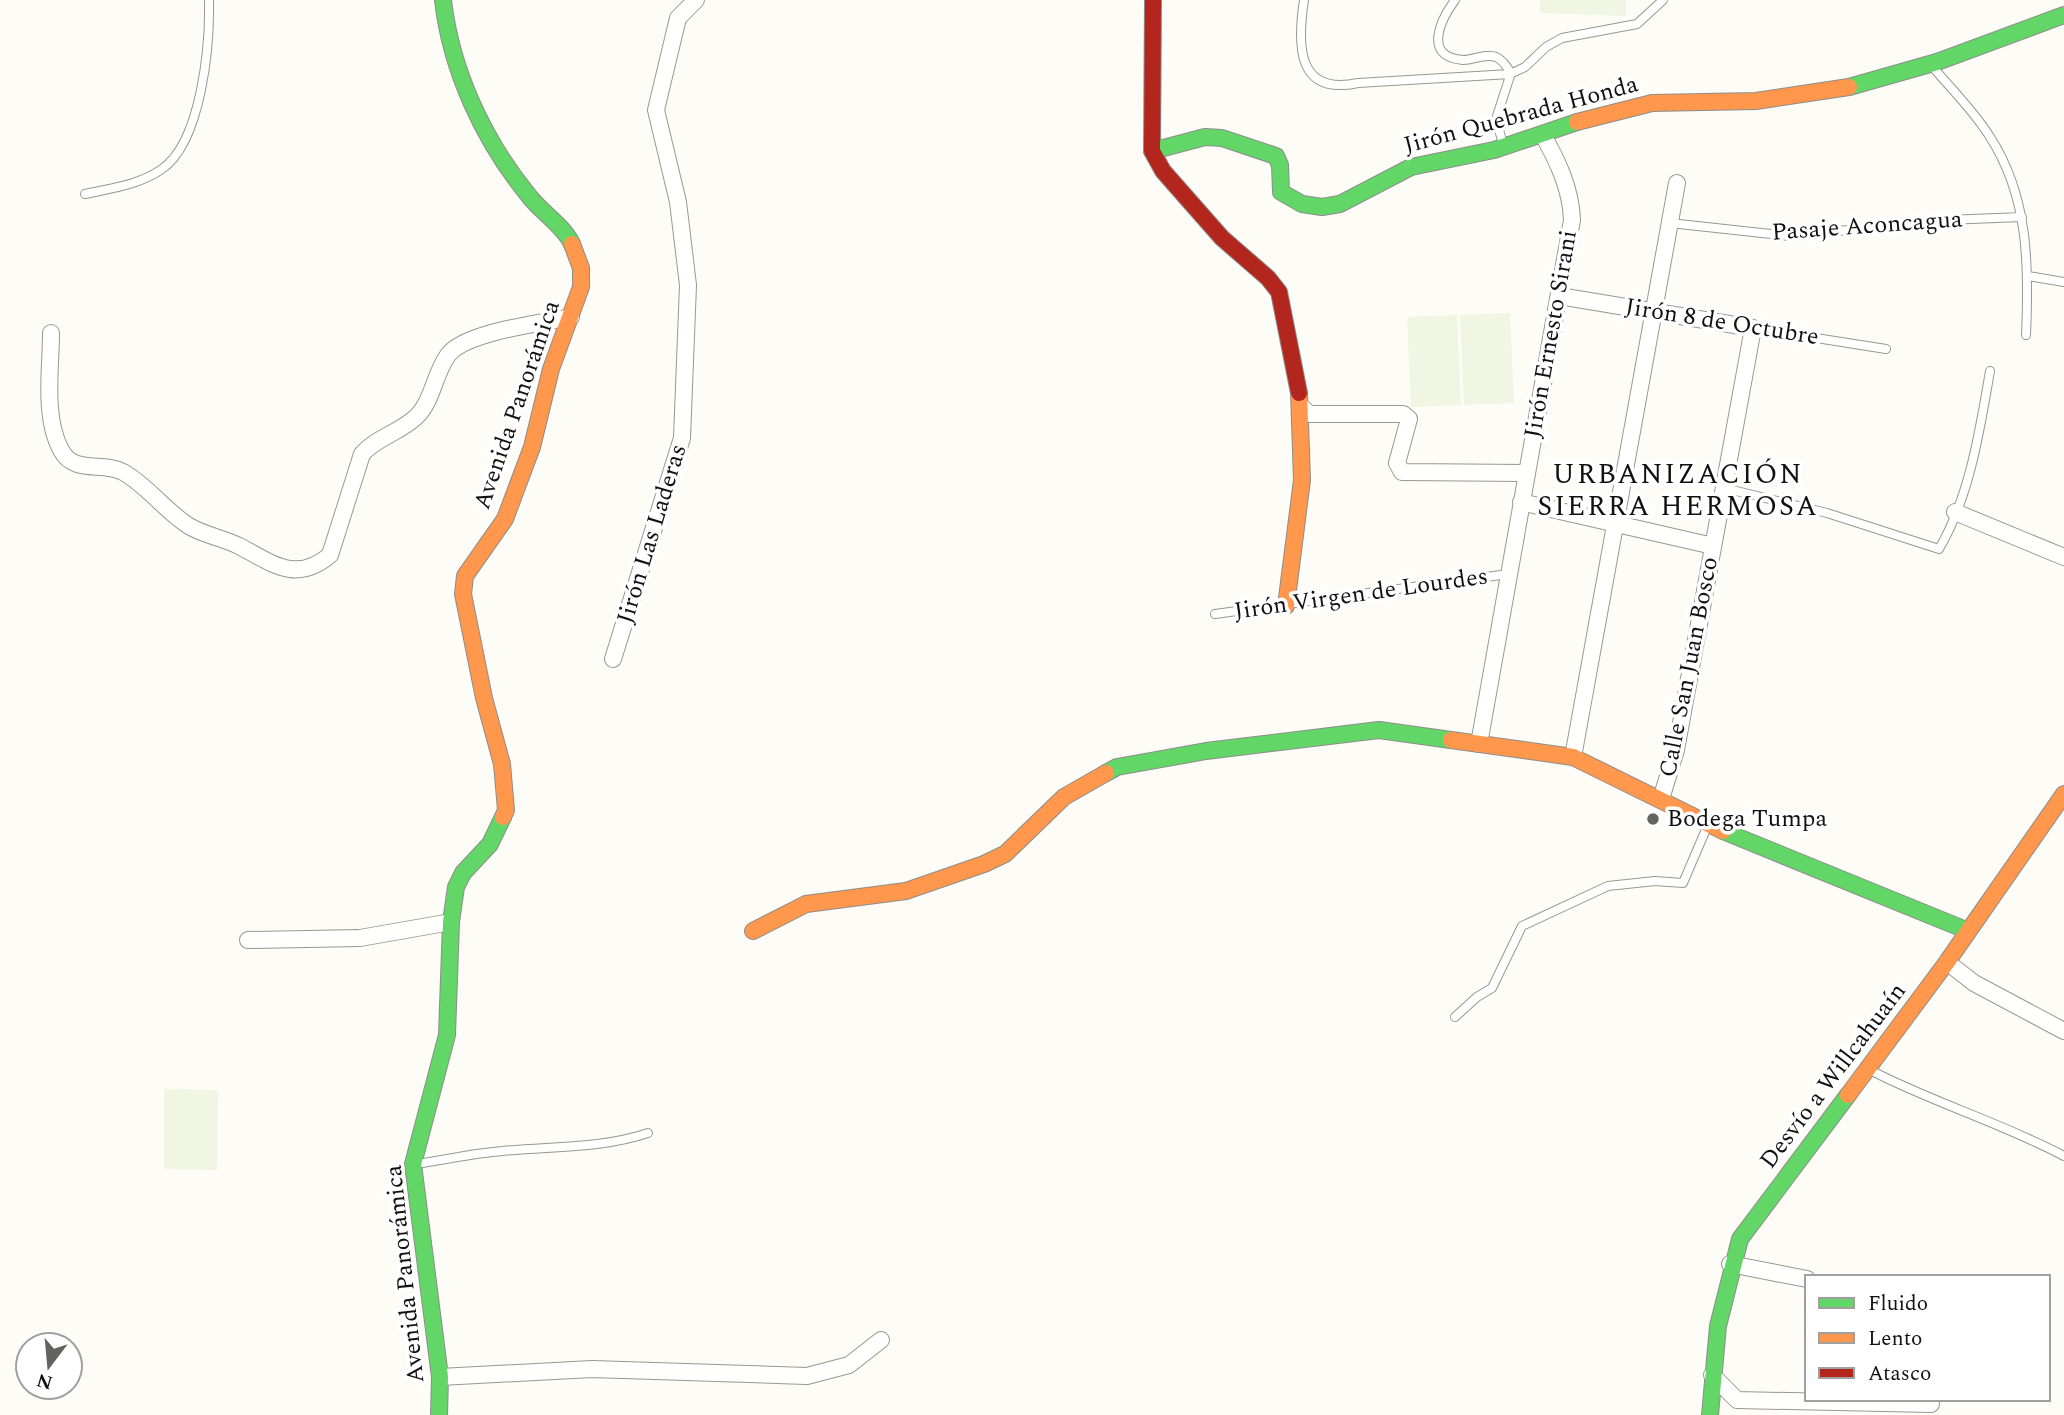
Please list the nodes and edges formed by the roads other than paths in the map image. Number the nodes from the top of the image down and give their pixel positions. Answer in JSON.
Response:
{"nodes":[{"id":1,"x":209,"y":0,"type":"edge"},
{"id":2,"x":443,"y":0,"type":"edge"},
{"id":3,"x":696,"y":0,"type":"edge"},
{"id":4,"x":1153,"y":0,"type":"edge"},
{"id":5,"x":1304,"y":0,"type":"edge"},
{"id":6,"x":1455,"y":0,"type":"edge"},
{"id":7,"x":1663,"y":0,"type":"edge"},
{"id":8,"x":2064,"y":15,"type":"edge"},
{"id":9,"x":1932,"y":65,"type":"junction"},
{"id":10,"x":1511,"y":73,"type":"junction"},
{"id":11,"x":1543,"y":135,"type":"junction"},
{"id":12,"x":1504,"y":147,"type":"junction"},
{"id":13,"x":1152,"y":151,"type":"junction"},
{"id":14,"x":1677,"y":183,"type":"dead end"},
{"id":15,"x":85,"y":194,"type":"dead end"},
{"id":16,"x":2022,"y":218,"type":"junction"},
{"id":17,"x":1670,"y":223,"type":"junction"},
{"id":18,"x":2028,"y":276,"type":"junction"},
{"id":19,"x":2064,"y":282,"type":"edge"},
{"id":20,"x":1559,"y":296,"type":"junction"},
{"id":21,"x":1656,"y":310,"type":"junction"},
{"id":22,"x":571,"y":317,"type":"junction"},
{"id":23,"x":1753,"y":328,"type":"junction"},
{"id":24,"x":51,"y":333,"type":"dead end"},
{"id":25,"x":2026,"y":335,"type":"dead end"},
{"id":26,"x":1886,"y":349,"type":"dead end"},
{"id":27,"x":1990,"y":371,"type":"dead end"},
{"id":28,"x":1302,"y":407,"type":"junction"},
{"id":29,"x":1527,"y":473,"type":"junction"},
{"id":30,"x":1724,"y":488,"type":"junction"},
{"id":31,"x":1521,"y":502,"type":"junction"},
{"id":32,"x":1955,"y":512,"type":"junction"},
{"id":33,"x":1615,"y":523,"type":"junction"},
{"id":34,"x":1713,"y":546,"type":"junction"},
{"id":35,"x":2064,"y":557,"type":"edge"},
{"id":36,"x":1508,"y":574,"type":"junction"},
{"id":37,"x":1286,"y":606,"type":"junction"},
{"id":38,"x":1215,"y":614,"type":"dead end"},
{"id":39,"x":613,"y":659,"type":"dead end"},
{"id":40,"x":1479,"y":744,"type":"junction"},
{"id":41,"x":1573,"y":757,"type":"junction"},
{"id":42,"x":2064,"y":794,"type":"edge"},
{"id":43,"x":1661,"y":799,"type":"junction"},
{"id":44,"x":1708,"y":824,"type":"junction"},
{"id":45,"x":451,"y":922,"type":"junction"},
{"id":46,"x":1966,"y":930,"type":"junction"},
{"id":47,"x":753,"y":931,"type":"dead end"},
{"id":48,"x":248,"y":940,"type":"dead end"},
{"id":49,"x":1947,"y":962,"type":"junction"},
{"id":50,"x":1455,"y":1017,"type":"dead end"},
{"id":51,"x":2064,"y":1031,"type":"edge"},
{"id":52,"x":1866,"y":1067,"type":"junction"},
{"id":53,"x":648,"y":1133,"type":"dead end"},
{"id":54,"x":2064,"y":1156,"type":"edge"},
{"id":55,"x":413,"y":1164,"type":"junction"},
{"id":56,"x":1730,"y":1264,"type":"junction"},
{"id":57,"x":1805,"y":1279,"type":"edge"},
{"id":58,"x":881,"y":1340,"type":"dead end"},
{"id":59,"x":1712,"y":1374,"type":"junction"},
{"id":60,"x":440,"y":1377,"type":"junction"},
{"id":61,"x":1805,"y":1401,"type":"edge"},
{"id":62,"x":1834,"y":1401,"type":"edge"},
{"id":63,"x":1931,"y":1402,"type":"edge"},
{"id":64,"x":439,"y":1415,"type":"edge"},
{"id":65,"x":1710,"y":1415,"type":"edge"}],
"edges":[{"from":1,"to":15,"type":"lane"},
{"from":2,"to":22,"type":"main road","name":"Avenida Panorámica"},
{"from":3,"to":39,"type":"street","name":"Jirón Las Laderas"},
{"from":4,"to":13,"type":"main road"},
{"from":5,"to":10,"type":"lane"},
{"from":6,"to":10,"type":"lane"},
{"from":7,"to":10,"type":"lane"},
{"from":8,"to":9,"type":"main road","name":"Jirón Quebrada Honda"},
{"from":9,"to":11,"type":"main road","name":"Jirón Quebrada Honda"},
{"from":9,"to":16,"type":"lane"},
{"from":10,"to":12,"type":"lane"},
{"from":11,"to":12,"type":"main road","name":"Jirón Quebrada Honda"},
{"from":11,"to":20,"type":"street","name":"Jirón Ernesto Sirani"},
{"from":12,"to":13,"type":"main road","name":"Jirón Quebrada Honda"},
{"from":13,"to":28,"type":"main road"},
{"from":14,"to":17,"type":"street"},
{"from":16,"to":17,"type":"lane","name":"Pasaje Aconcagua"},
{"from":16,"to":18,"type":"lane"},
{"from":17,"to":21,"type":"street"},
{"from":18,"to":19,"type":"lane"},
{"from":18,"to":25,"type":"lane"},
{"from":20,"to":21,"type":"street","name":"Jirón 8 de Octubre"},
{"from":20,"to":29,"type":"street","name":"Jirón Ernesto Sirani"},
{"from":21,"to":23,"type":"street","name":"Jirón 8 de Octubre"},
{"from":21,"to":33,"type":"street"},
{"from":22,"to":24,"type":"street"},
{"from":22,"to":45,"type":"main road","name":"Avenida Panorámica"},
{"from":23,"to":26,"type":"lane","name":"Jirón 8 de Octubre"},
{"from":23,"to":30,"type":"street","name":"Calle San Juan Bosco"},
{"from":27,"to":32,"type":"lane"},
{"from":28,"to":29,"type":"street"},
{"from":28,"to":37,"type":"main road"},
{"from":29,"to":31,"type":"street","name":"Jirón Ernesto Sirani"},
{"from":30,"to":32,"type":"lane"},
{"from":30,"to":34,"type":"street","name":"Calle San Juan Bosco"},
{"from":31,"to":33,"type":"street"},
{"from":31,"to":36,"type":"street","name":"Jirón Ernesto Sirani"},
{"from":32,"to":35,"type":"street"},
{"from":33,"to":34,"type":"street"},
{"from":33,"to":41,"type":"street"},
{"from":34,"to":43,"type":"street","name":"Calle San Juan Bosco"},
{"from":36,"to":37,"type":"lane","name":"Jirón Virgen de Lourdes"},
{"from":36,"to":40,"type":"street","name":"Jirón Ernesto Sirani"},
{"from":37,"to":38,"type":"lane","name":"Jirón Virgen de Lourdes"},
{"from":40,"to":41,"type":"main road"},
{"from":40,"to":47,"type":"main road"},
{"from":41,"to":43,"type":"main road"},
{"from":42,"to":46,"type":"main road","name":"Desvío a Willcahuaín"},
{"from":43,"to":44,"type":"main road"},
{"from":44,"to":46,"type":"main road"},
{"from":44,"to":50,"type":"lane"},
{"from":45,"to":48,"type":"street"},
{"from":45,"to":55,"type":"main road","name":"Avenida Panorámica"},
{"from":46,"to":49,"type":"main road","name":"Desvío a Willcahuaín"},
{"from":49,"to":51,"type":"street"},
{"from":49,"to":52,"type":"main road","name":"Desvío a Willcahuaín"},
{"from":52,"to":54,"type":"lane"},
{"from":52,"to":56,"type":"main road","name":"Desvío a Willcahuaín"},
{"from":53,"to":55,"type":"lane"},
{"from":55,"to":60,"type":"main road","name":"Avenida Panorámica"},
{"from":56,"to":57,"type":"street"},
{"from":56,"to":59,"type":"main road","name":"Desvío a Willcahuaín"},
{"from":58,"to":60,"type":"street"},
{"from":59,"to":61,"type":"street"},
{"from":59,"to":65,"type":"main road","name":"Desvío a Willcahuaín"},
{"from":60,"to":64,"type":"main road","name":"Avenida Panorámica"},
{"from":62,"to":63,"type":"street"}]}
